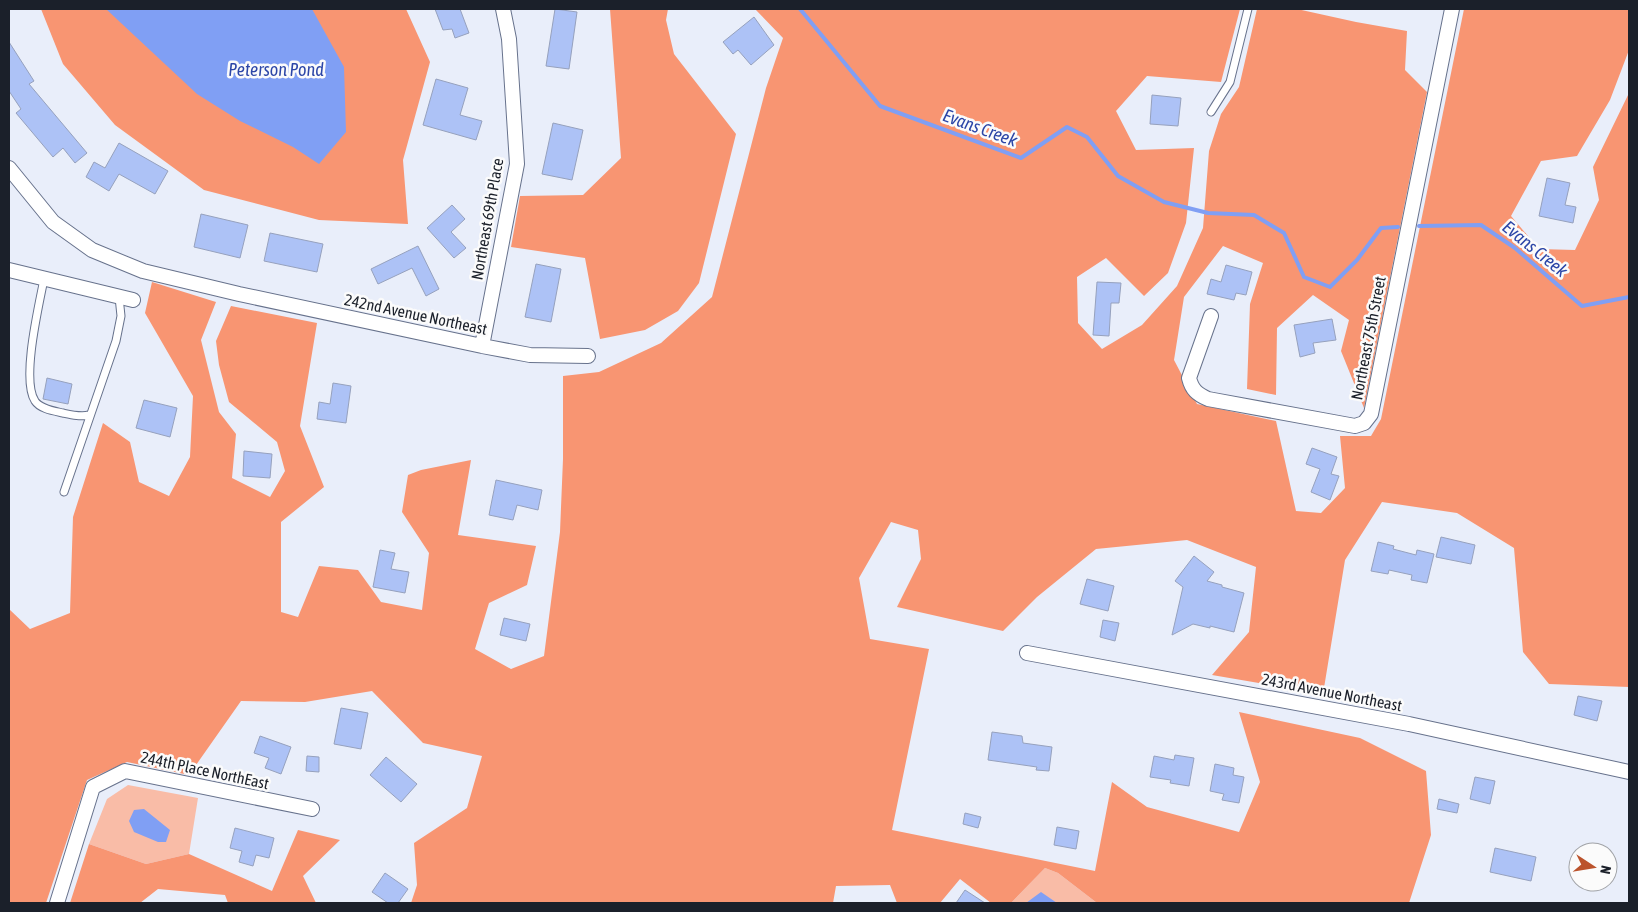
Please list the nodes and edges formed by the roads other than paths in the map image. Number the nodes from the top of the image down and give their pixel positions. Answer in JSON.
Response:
{"nodes":[{"id":1,"x":503,"y":9,"type":"edge"},
{"id":2,"x":1248,"y":9,"type":"edge"},
{"id":3,"x":1452,"y":9,"type":"edge"},
{"id":4,"x":1211,"y":112,"type":"dead end"},
{"id":5,"x":9,"y":168,"type":"edge"},
{"id":6,"x":9,"y":270,"type":"edge"},
{"id":7,"x":44,"y":279,"type":"junction"},
{"id":8,"x":119,"y":296,"type":"junction"},
{"id":9,"x":133,"y":300,"type":"dead end"},
{"id":10,"x":1211,"y":316,"type":"dead end"},
{"id":11,"x":482,"y":346,"type":"junction"},
{"id":12,"x":588,"y":356,"type":"dead end"},
{"id":13,"x":89,"y":415,"type":"junction"},
{"id":14,"x":64,"y":492,"type":"dead end"},
{"id":15,"x":1028,"y":653,"type":"dead end"},
{"id":16,"x":1629,"y":772,"type":"edge"},
{"id":17,"x":312,"y":809,"type":"dead end"},
{"id":18,"x":57,"y":903,"type":"edge"}],
"edges":[{"from":1,"to":11,"type":"street","name":"Northeast 69th Place"},
{"from":2,"to":4,"type":"lane"},
{"from":3,"to":10,"type":"street","name":"Northeast 75th Street"},
{"from":5,"to":11,"type":"street","name":"242nd Avenue Northeast"},
{"from":6,"to":7,"type":"street"},
{"from":7,"to":8,"type":"street"},
{"from":7,"to":13,"type":"lane"},
{"from":8,"to":9,"type":"street"},
{"from":8,"to":13,"type":"lane"},
{"from":11,"to":12,"type":"street","name":"242nd Avenue Northeast"},
{"from":13,"to":14,"type":"lane"},
{"from":15,"to":16,"type":"street","name":"243rd Avenue Northeast"},
{"from":17,"to":18,"type":"street","name":"244th Place NorthEast"}]}
